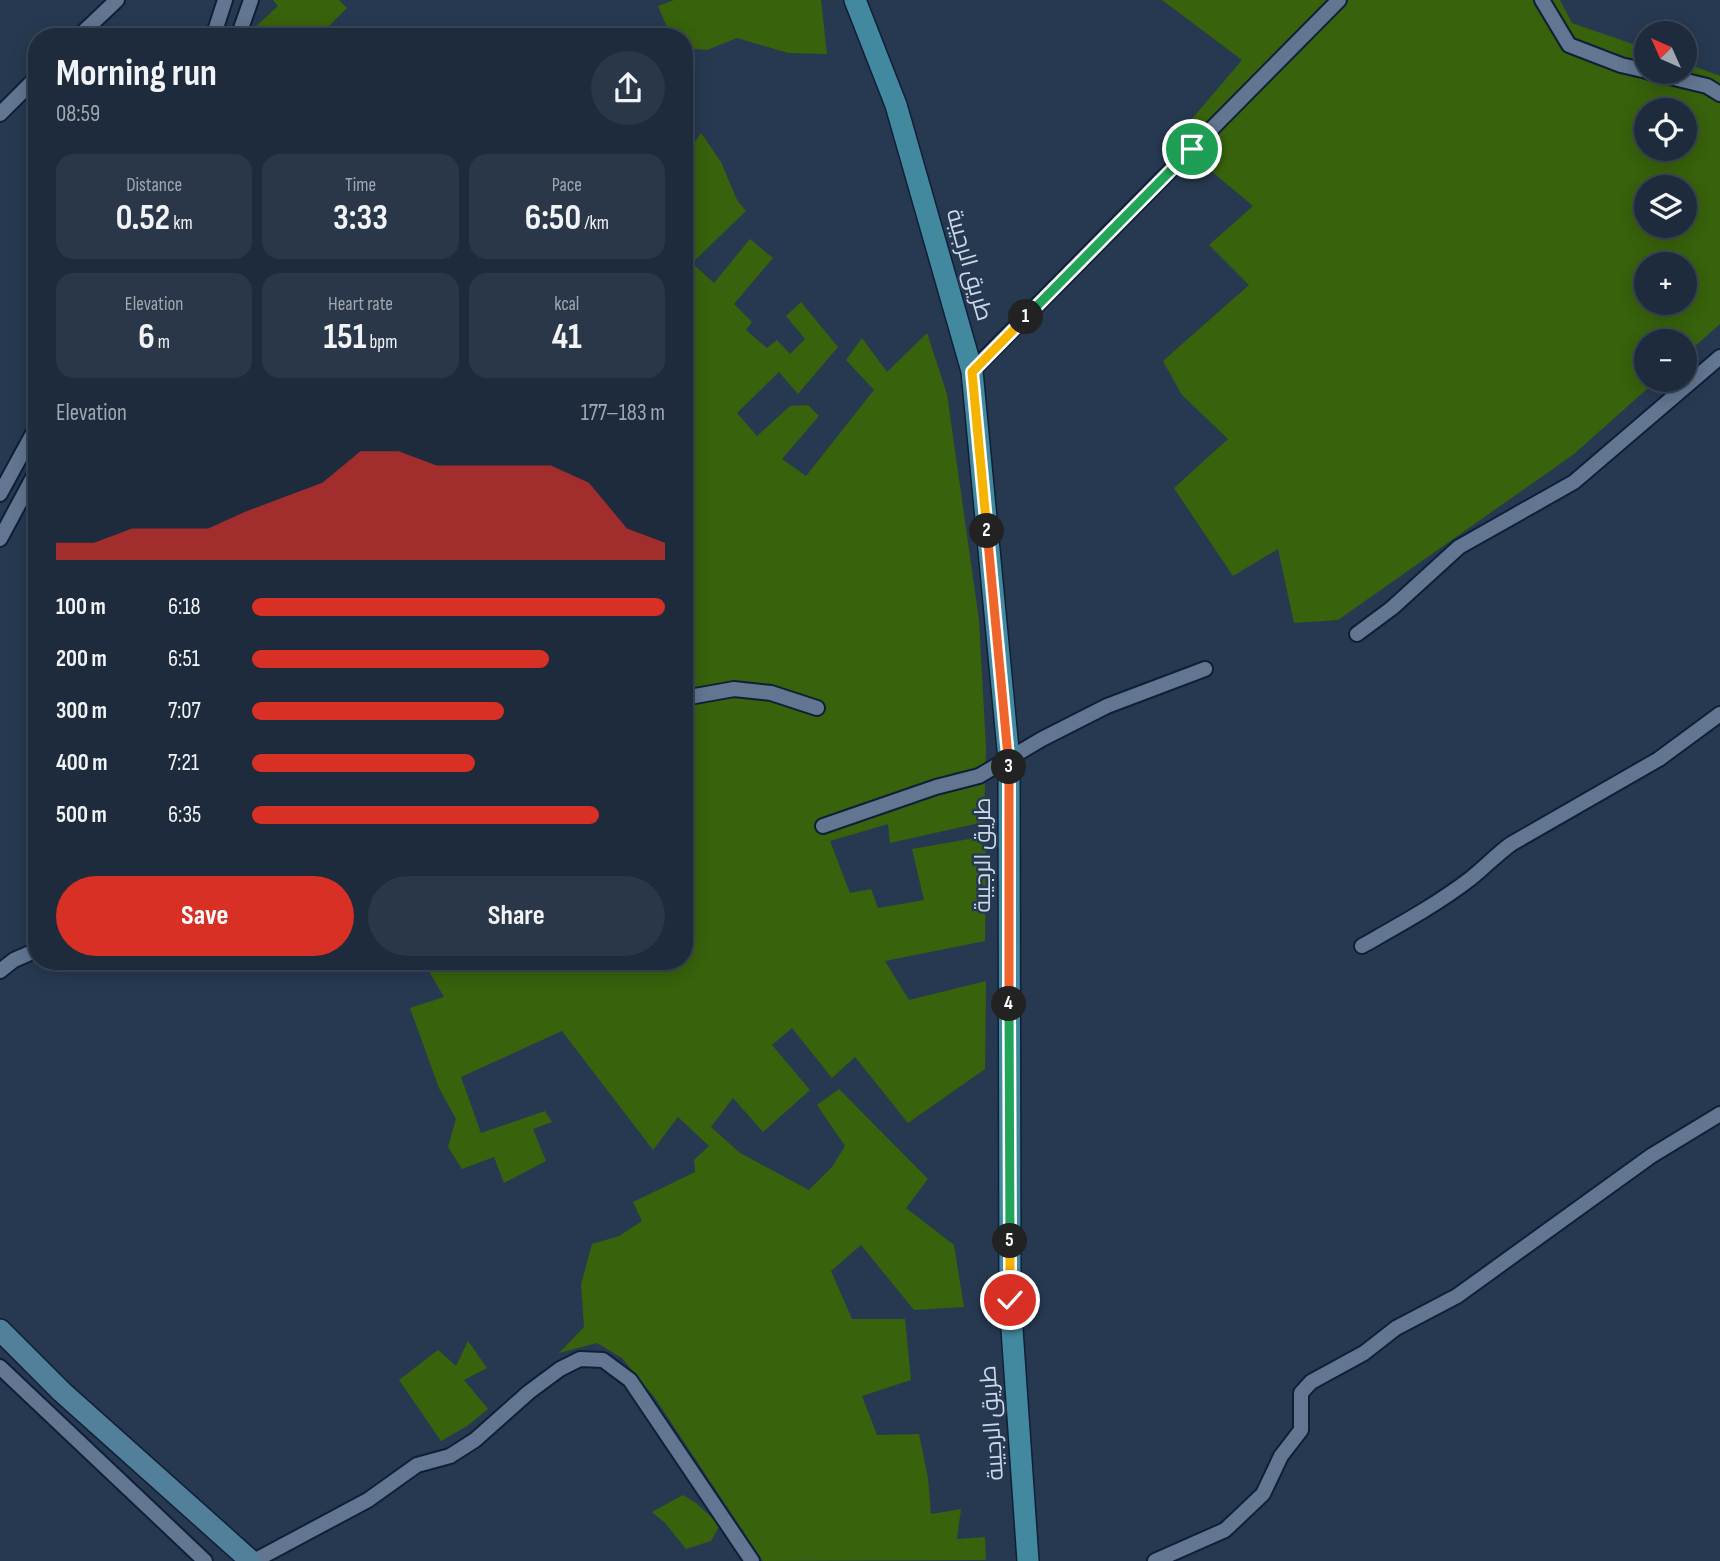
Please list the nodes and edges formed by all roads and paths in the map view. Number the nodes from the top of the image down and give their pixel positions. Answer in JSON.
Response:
{"nodes":[{"id":1,"x":117,"y":0,"type":"edge"},
{"id":2,"x":225,"y":0,"type":"edge"},
{"id":3,"x":251,"y":0,"type":"edge"},
{"id":4,"x":855,"y":0,"type":"edge"},
{"id":5,"x":1339,"y":0,"type":"edge"},
{"id":6,"x":1542,"y":0,"type":"edge"},
{"id":7,"x":87,"y":28,"type":"edge"},
{"id":8,"x":216,"y":28,"type":"edge"},
{"id":9,"x":241,"y":28,"type":"edge"},
{"id":10,"x":1634,"y":68,"type":"edge"},
{"id":11,"x":1698,"y":84,"type":"edge"},
{"id":12,"x":28,"y":86,"type":"edge"},
{"id":13,"x":1720,"y":94,"type":"edge"},
{"id":14,"x":0,"y":114,"type":"edge"},
{"id":15,"x":1720,"y":357,"type":"edge"},
{"id":16,"x":972,"y":372,"type":"junction"},
{"id":17,"x":28,"y":443,"type":"edge"},
{"id":18,"x":28,"y":487,"type":"edge"},
{"id":19,"x":0,"y":494,"type":"edge"},
{"id":20,"x":0,"y":539,"type":"edge"},
{"id":21,"x":1357,"y":634,"type":"dead end"},
{"id":22,"x":1205,"y":669,"type":"dead end"},
{"id":23,"x":693,"y":696,"type":"edge"},
{"id":24,"x":817,"y":708,"type":"dead end"},
{"id":25,"x":1720,"y":714,"type":"edge"},
{"id":26,"x":1009,"y":760,"type":"junction"},
{"id":27,"x":823,"y":826,"type":"dead end"},
{"id":28,"x":1362,"y":946,"type":"dead end"},
{"id":29,"x":28,"y":954,"type":"edge"},
{"id":30,"x":0,"y":971,"type":"edge"},
{"id":31,"x":1720,"y":1114,"type":"edge"},
{"id":32,"x":0,"y":1329,"type":"edge"},
{"id":33,"x":0,"y":1367,"type":"edge"},
{"id":34,"x":205,"y":1561,"type":"edge"},
{"id":35,"x":252,"y":1561,"type":"edge"},
{"id":36,"x":752,"y":1561,"type":"edge"},
{"id":37,"x":1028,"y":1561,"type":"edge"},
{"id":38,"x":1155,"y":1561,"type":"edge"}],
"edges":[{"from":1,"to":7,"type":"street"},
{"from":2,"to":8,"type":"street"},
{"from":3,"to":9,"type":"street"},
{"from":4,"to":16,"type":"main road","name":"طريق الرجيبة"},
{"from":5,"to":16,"type":"street"},
{"from":6,"to":10,"type":"street"},
{"from":11,"to":13,"type":"street"},
{"from":12,"to":14,"type":"street"},
{"from":15,"to":21,"type":"street"},
{"from":16,"to":26,"type":"main road","name":"طريق الرجيبة"},
{"from":17,"to":19,"type":"street"},
{"from":18,"to":20,"type":"street"},
{"from":22,"to":26,"type":"street"},
{"from":23,"to":24,"type":"street"},
{"from":25,"to":28,"type":"street"},
{"from":26,"to":27,"type":"street"},
{"from":26,"to":37,"type":"main road","name":"طريق الرجيبة"},
{"from":29,"to":30,"type":"street"},
{"from":31,"to":38,"type":"street"},
{"from":32,"to":35,"type":"street"},
{"from":33,"to":34,"type":"street"},
{"from":35,"to":36,"type":"street"}]}
